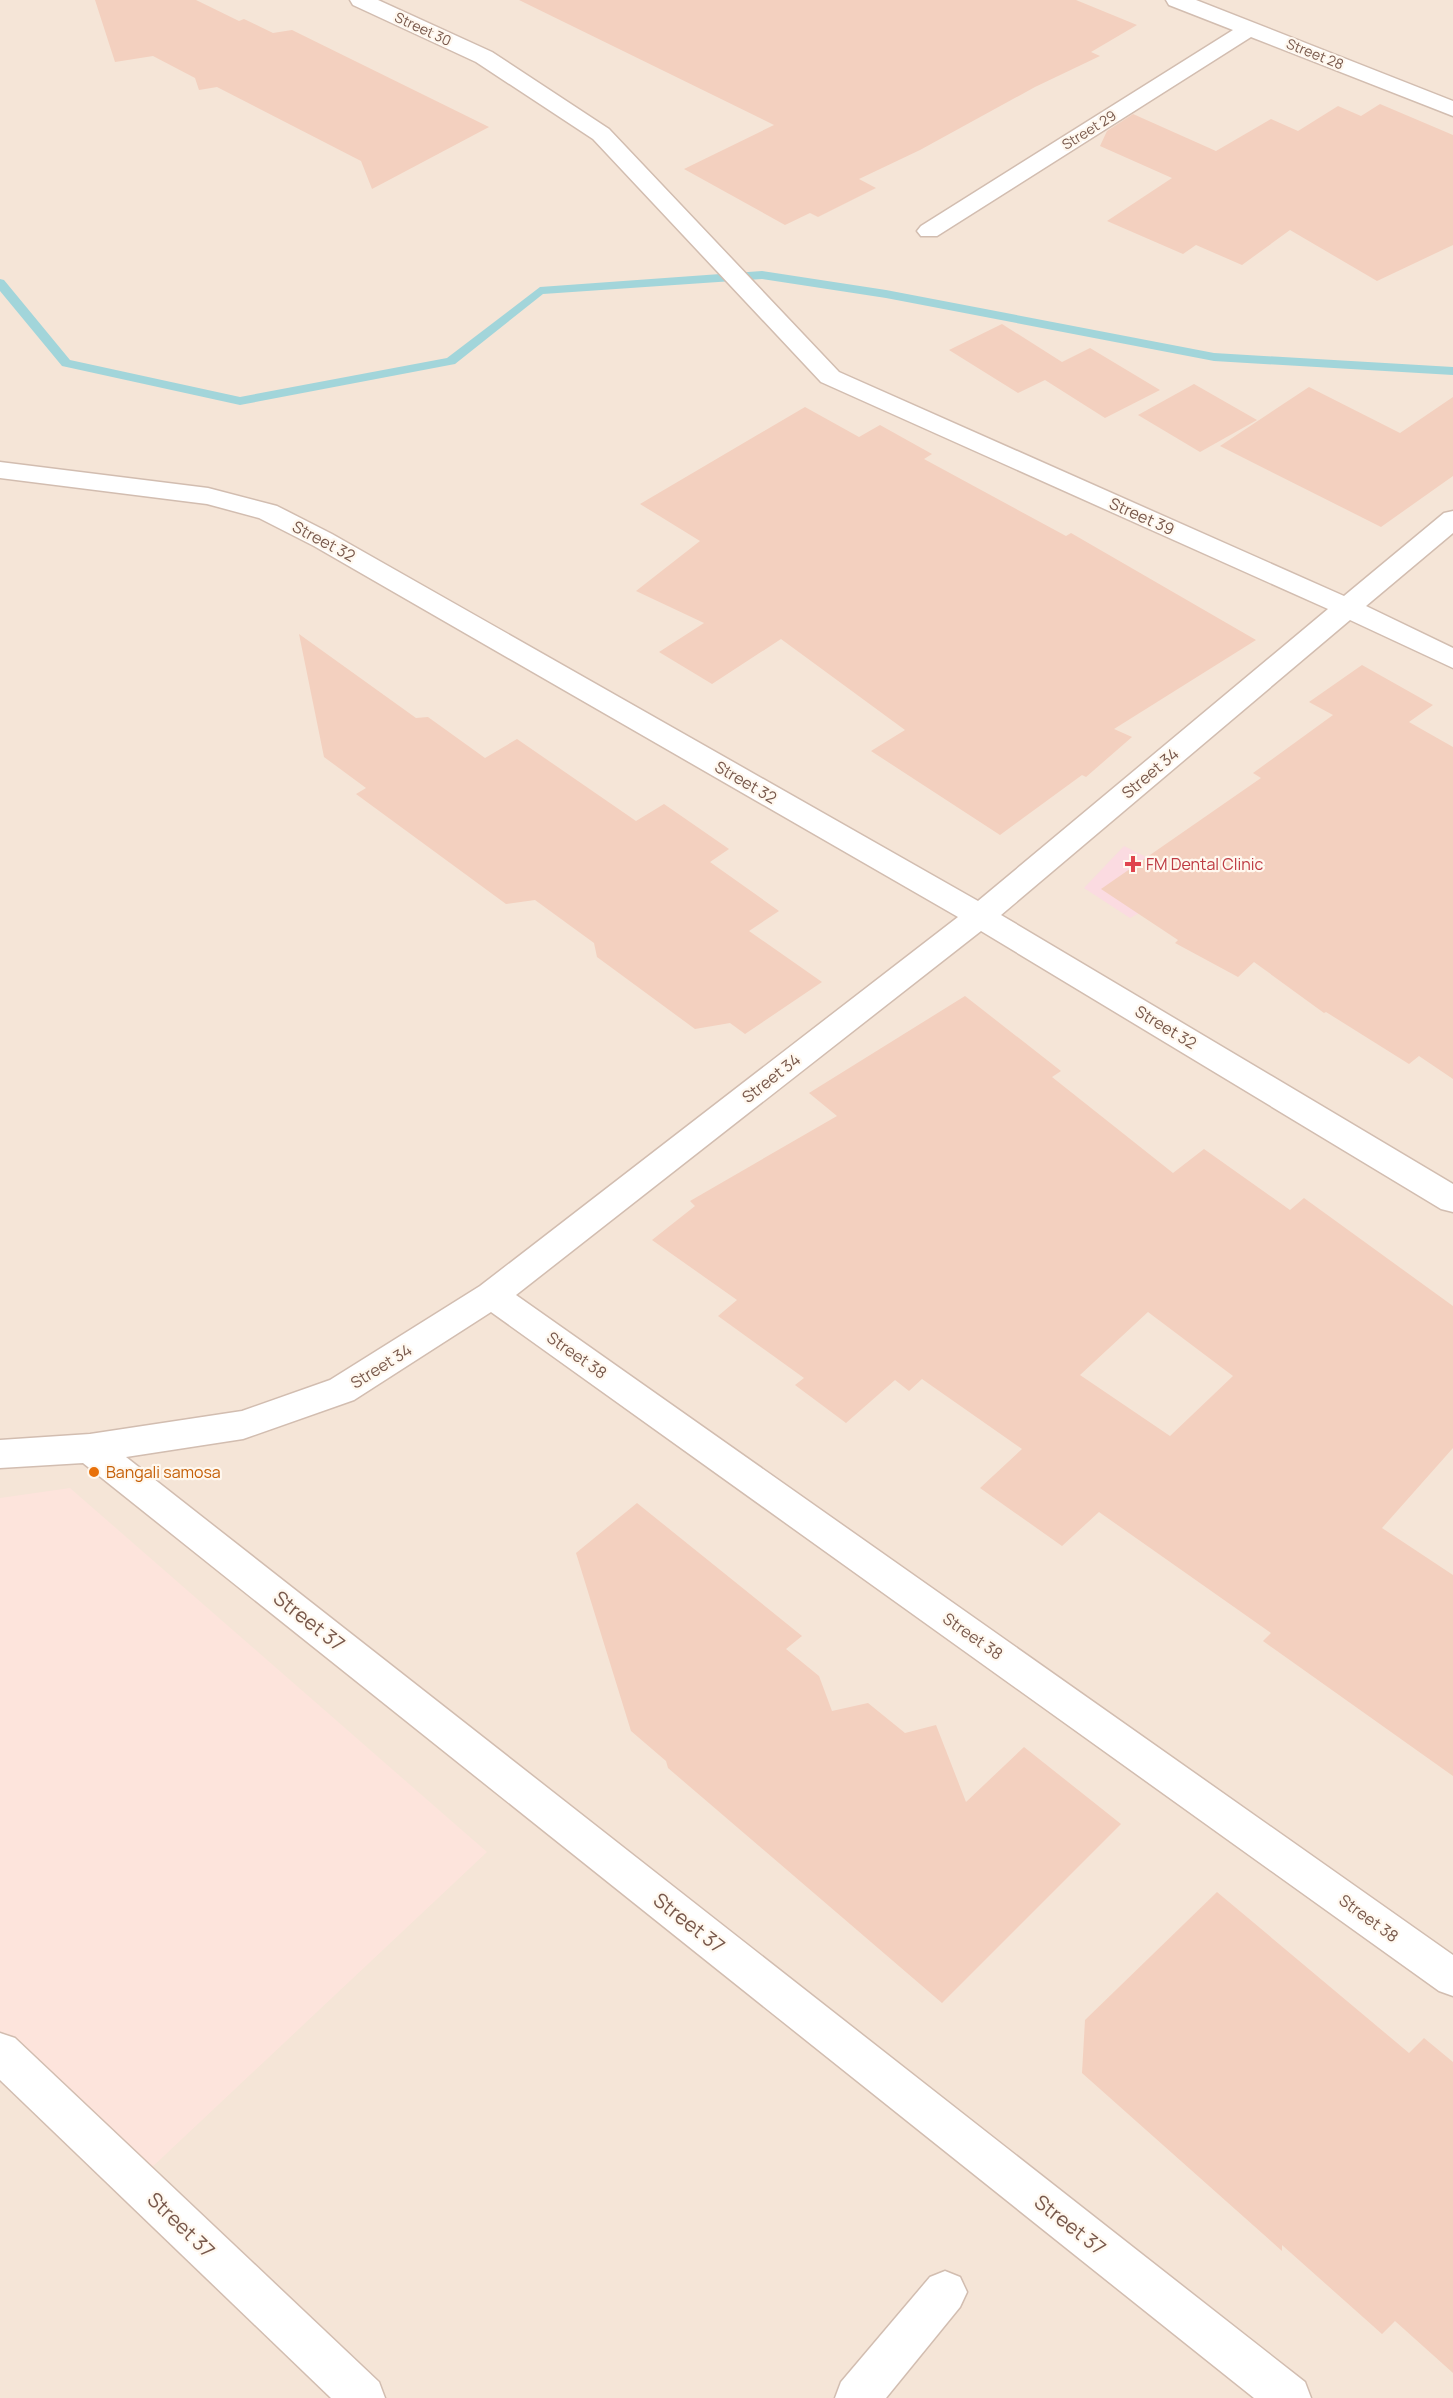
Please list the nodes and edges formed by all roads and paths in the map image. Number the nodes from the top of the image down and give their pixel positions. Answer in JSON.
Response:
{"nodes":[{"id":1,"x":361,"y":0,"type":"edge"},
{"id":2,"x":1177,"y":0,"type":"edge"},
{"id":3,"x":1250,"y":28,"type":"junction"},
{"id":4,"x":1453,"y":109,"type":"edge"},
{"id":5,"x":929,"y":231,"type":"dead end"},
{"id":6,"x":830,"y":377,"type":"joint"},
{"id":7,"x":0,"y":470,"type":"edge"},
{"id":8,"x":1453,"y":519,"type":"edge"},
{"id":9,"x":1346,"y":608,"type":"junction"},
{"id":10,"x":1453,"y":659,"type":"edge"},
{"id":11,"x":980,"y":916,"type":"junction"},
{"id":12,"x":1453,"y":1200,"type":"edge"},
{"id":13,"x":492,"y":1295,"type":"junction"},
{"id":14,"x":90,"y":1448,"type":"junction"},
{"id":15,"x":0,"y":1454,"type":"edge"},
{"id":16,"x":1453,"y":1978,"type":"edge"},
{"id":17,"x":0,"y":2052,"type":"edge"},
{"id":18,"x":945,"y":2292,"type":"dead end"},
{"id":19,"x":363,"y":2398,"type":"edge"},
{"id":20,"x":857,"y":2398,"type":"edge"},
{"id":21,"x":1289,"y":2398,"type":"edge"}],
"edges":[{"from":1,"to":6,"type":"street","name":"Street 30"},
{"from":2,"to":3,"type":"street","name":"Street 28"},
{"from":3,"to":4,"type":"street","name":"Street 28"},
{"from":3,"to":5,"type":"street","name":"Street 29"},
{"from":6,"to":9,"type":"street","name":"Street 39"},
{"from":7,"to":11,"type":"street","name":"Street 32"},
{"from":8,"to":9,"type":"street","name":"Street 34"},
{"from":9,"to":10,"type":"street","name":"Street 39"},
{"from":9,"to":11,"type":"street","name":"Street 34"},
{"from":11,"to":12,"type":"street","name":"Street 32"},
{"from":11,"to":13,"type":"street","name":"Street 34"},
{"from":13,"to":14,"type":"street","name":"Street 34"},
{"from":13,"to":16,"type":"street","name":"Street 38"},
{"from":14,"to":15,"type":"street","name":"Street 34"},
{"from":14,"to":21,"type":"street","name":"Street 37"},
{"from":17,"to":19,"type":"street","name":"Street 37"},
{"from":18,"to":20,"type":"street"}]}
